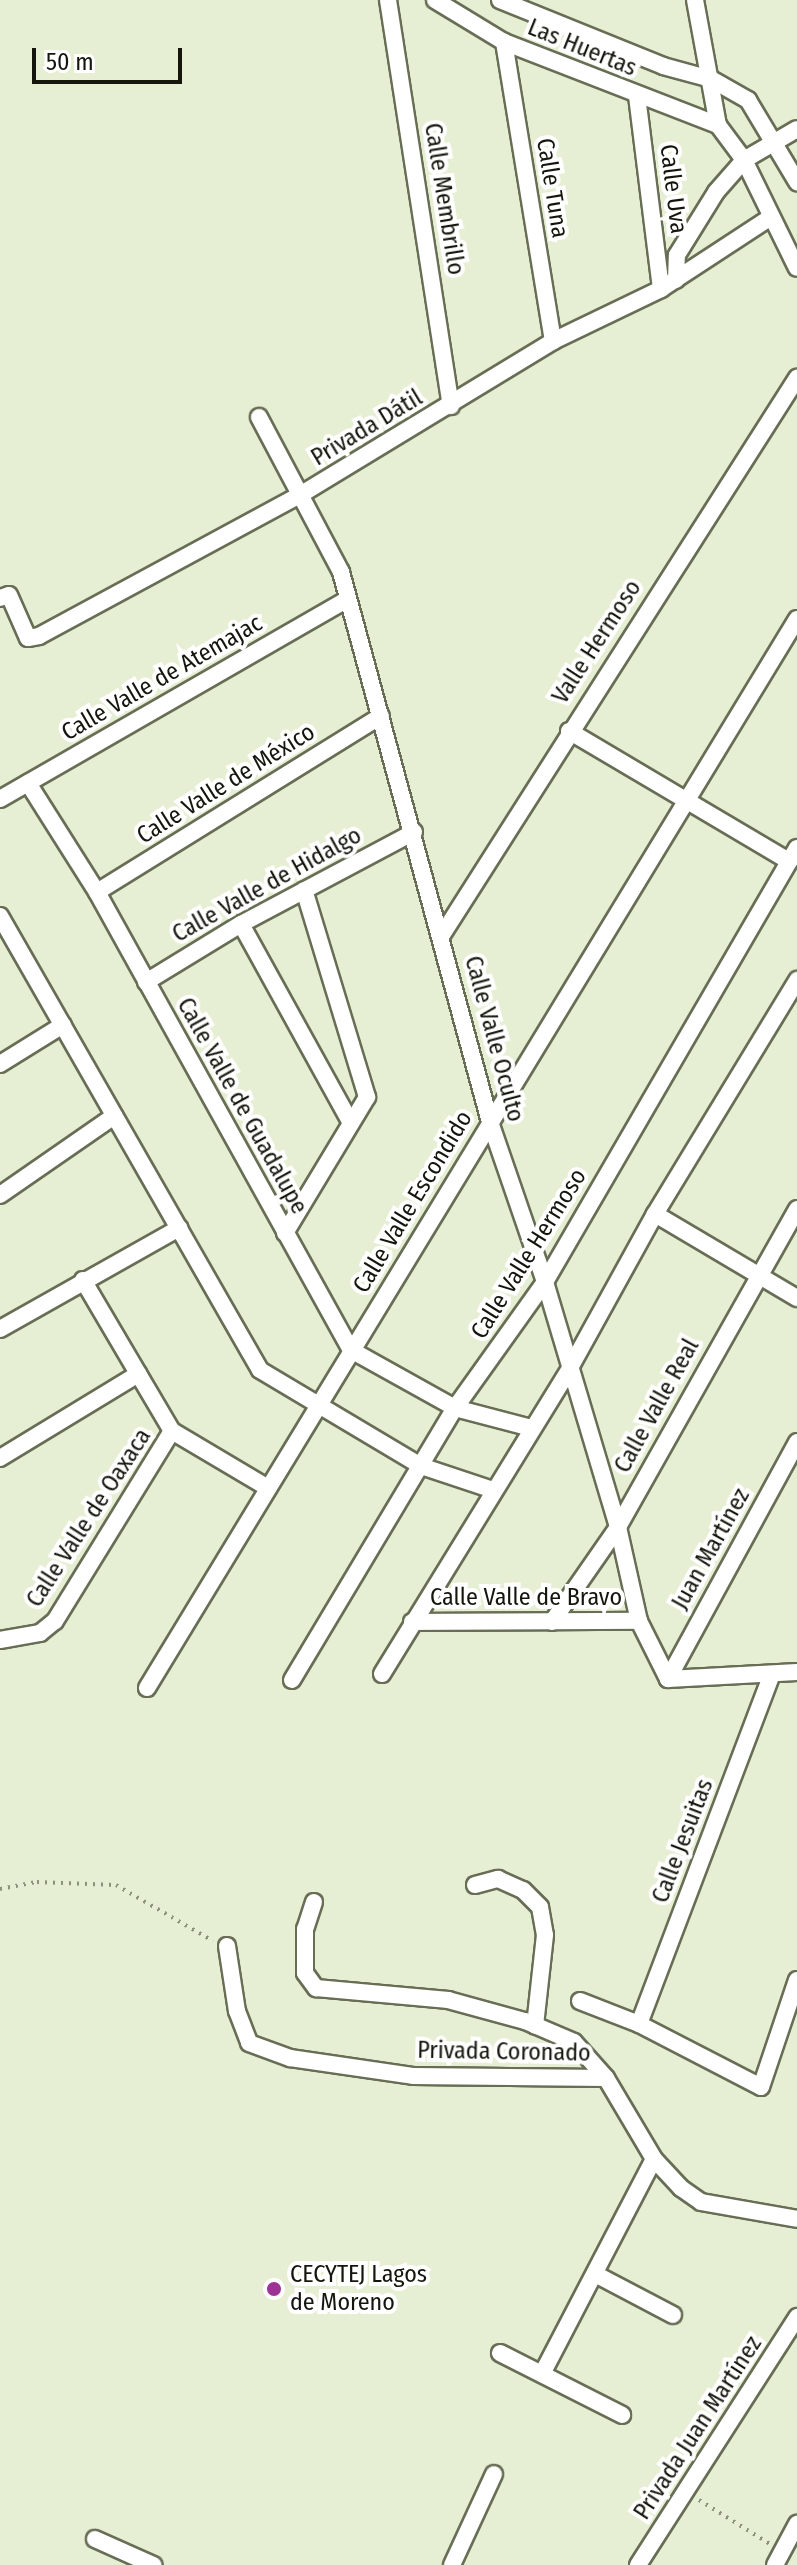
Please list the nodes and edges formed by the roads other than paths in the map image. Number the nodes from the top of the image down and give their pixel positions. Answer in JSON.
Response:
{"nodes":[{"id":1,"x":388,"y":0,"type":"edge"},
{"id":2,"x":435,"y":0,"type":"edge"},
{"id":3,"x":500,"y":0,"type":"edge"},
{"id":4,"x":695,"y":0,"type":"edge"},
{"id":5,"x":504,"y":42,"type":"junction"},
{"id":6,"x":711,"y":79,"type":"junction"},
{"id":7,"x":637,"y":96,"type":"junction"},
{"id":8,"x":718,"y":125,"type":"junction"},
{"id":9,"x":797,"y":129,"type":"edge"},
{"id":10,"x":776,"y":141,"type":"junction"},
{"id":11,"x":744,"y":160,"type":"junction"},
{"id":12,"x":797,"y":182,"type":"edge"},
{"id":13,"x":771,"y":217,"type":"junction"},
{"id":14,"x":797,"y":268,"type":"edge"},
{"id":15,"x":669,"y":284,"type":"junction"},
{"id":16,"x":553,"y":341,"type":"junction"},
{"id":17,"x":797,"y":378,"type":"edge"},
{"id":18,"x":451,"y":406,"type":"junction"},
{"id":19,"x":259,"y":417,"type":"dead end"},
{"id":20,"x":300,"y":495,"type":"junction"},
{"id":21,"x":0,"y":579,"type":"edge"},
{"id":22,"x":4,"y":596,"type":"edge"},
{"id":23,"x":348,"y":599,"type":"junction"},
{"id":24,"x":797,"y":619,"type":"edge"},
{"id":25,"x":381,"y":716,"type":"junction"},
{"id":26,"x":569,"y":731,"type":"junction"},
{"id":27,"x":28,"y":783,"type":"junction"},
{"id":28,"x":0,"y":799,"type":"edge"},
{"id":29,"x":688,"y":801,"type":"junction"},
{"id":30,"x":414,"y":832,"type":"junction"},
{"id":31,"x":793,"y":854,"type":"edge"},
{"id":32,"x":304,"y":890,"type":"junction"},
{"id":33,"x":97,"y":892,"type":"junction"},
{"id":34,"x":2,"y":923,"type":"edge"},
{"id":35,"x":241,"y":924,"type":"junction"},
{"id":36,"x":442,"y":935,"type":"junction"},
{"id":37,"x":797,"y":980,"type":"edge"},
{"id":38,"x":146,"y":982,"type":"junction"},
{"id":39,"x":63,"y":1025,"type":"junction"},
{"id":40,"x":0,"y":1064,"type":"edge"},
{"id":41,"x":114,"y":1116,"type":"junction"},
{"id":42,"x":490,"y":1122,"type":"junction"},
{"id":43,"x":351,"y":1123,"type":"junction"},
{"id":44,"x":0,"y":1195,"type":"edge"},
{"id":45,"x":797,"y":1209,"type":"edge"},
{"id":46,"x":655,"y":1214,"type":"junction"},
{"id":47,"x":179,"y":1228,"type":"junction"},
{"id":48,"x":285,"y":1233,"type":"junction"},
{"id":49,"x":757,"y":1274,"type":"junction"},
{"id":50,"x":83,"y":1280,"type":"junction"},
{"id":51,"x":545,"y":1282,"type":"junction"},
{"id":52,"x":797,"y":1298,"type":"edge"},
{"id":53,"x":0,"y":1329,"type":"edge"},
{"id":54,"x":351,"y":1350,"type":"junction"},
{"id":55,"x":570,"y":1368,"type":"junction"},
{"id":56,"x":138,"y":1374,"type":"junction"},
{"id":57,"x":319,"y":1405,"type":"junction"},
{"id":58,"x":455,"y":1408,"type":"junction"},
{"id":59,"x":531,"y":1428,"type":"junction"},
{"id":60,"x":172,"y":1431,"type":"junction"},
{"id":61,"x":797,"y":1442,"type":"edge"},
{"id":62,"x":0,"y":1458,"type":"edge"},
{"id":63,"x":421,"y":1466,"type":"junction"},
{"id":64,"x":268,"y":1488,"type":"junction"},
{"id":65,"x":493,"y":1490,"type":"junction"},
{"id":66,"x":618,"y":1527,"type":"junction"},
{"id":67,"x":639,"y":1621,"type":"junction"},
{"id":68,"x":412,"y":1622,"type":"junction"},
{"id":69,"x":552,"y":1622,"type":"junction"},
{"id":70,"x":0,"y":1640,"type":"edge"},
{"id":71,"x":797,"y":1672,"type":"edge"},
{"id":72,"x":382,"y":1674,"type":"dead end"},
{"id":73,"x":772,"y":1674,"type":"junction"},
{"id":74,"x":668,"y":1679,"type":"junction"},
{"id":75,"x":292,"y":1680,"type":"dead end"},
{"id":76,"x":147,"y":1688,"type":"dead end"},
{"id":77,"x":475,"y":1885,"type":"dead end"},
{"id":78,"x":314,"y":1902,"type":"dead end"},
{"id":79,"x":227,"y":1946,"type":"road end"},
{"id":80,"x":797,"y":1980,"type":"edge"},
{"id":81,"x":580,"y":2001,"type":"dead end"},
{"id":82,"x":639,"y":2024,"type":"junction"},
{"id":83,"x":535,"y":2025,"type":"junction"},
{"id":84,"x":606,"y":2078,"type":"junction"},
{"id":85,"x":654,"y":2159,"type":"junction"},
{"id":86,"x":797,"y":2219,"type":"edge"},
{"id":87,"x":595,"y":2274,"type":"junction"},
{"id":88,"x":673,"y":2315,"type":"dead end"},
{"id":89,"x":797,"y":2317,"type":"edge"},
{"id":90,"x":500,"y":2353,"type":"dead end"},
{"id":91,"x":542,"y":2374,"type":"junction"},
{"id":92,"x":622,"y":2415,"type":"dead end"},
{"id":93,"x":494,"y":2474,"type":"dead end"},
{"id":94,"x":797,"y":2524,"type":"edge"},
{"id":95,"x":95,"y":2539,"type":"dead end"},
{"id":96,"x":778,"y":2558,"type":"edge"},
{"id":97,"x":153,"y":2565,"type":"edge"},
{"id":98,"x":452,"y":2565,"type":"edge"},
{"id":99,"x":638,"y":2565,"type":"edge"}],
"edges":[{"from":1,"to":18,"type":"street","name":"Calle Membrillo"},
{"from":2,"to":5,"type":"street","name":"Las Huertas"},
{"from":3,"to":6,"type":"street"},
{"from":4,"to":6,"type":"street"},
{"from":5,"to":7,"type":"street","name":"Las Huertas"},
{"from":5,"to":16,"type":"street","name":"Calle Tuna"},
{"from":6,"to":8,"type":"street"},
{"from":6,"to":10,"type":"street"},
{"from":7,"to":8,"type":"street","name":"Las Huertas"},
{"from":7,"to":15,"type":"street","name":"Calle Uva"},
{"from":8,"to":11,"type":"street"},
{"from":9,"to":10,"type":"street"},
{"from":10,"to":11,"type":"street"},
{"from":10,"to":12,"type":"street"},
{"from":11,"to":13,"type":"street"},
{"from":11,"to":15,"type":"street"},
{"from":13,"to":14,"type":"street"},
{"from":13,"to":15,"type":"street","name":"Privada Dátil"},
{"from":15,"to":16,"type":"street","name":"Privada Dátil"},
{"from":16,"to":18,"type":"street","name":"Privada Dátil"},
{"from":17,"to":26,"type":"street","name":"Valle Hermoso"},
{"from":18,"to":20,"type":"street","name":"Privada Dátil"},
{"from":19,"to":20,"type":"street","name":"Calle Valle Oculto"},
{"from":20,"to":22,"type":"street","name":"Privada Dátil"},
{"from":20,"to":23,"type":"street","name":"Calle Valle Oculto"},
{"from":21,"to":22,"type":"street"},
{"from":23,"to":25,"type":"street","name":"Calle Valle Oculto"},
{"from":23,"to":27,"type":"street","name":"Calle Valle de Atemajac"},
{"from":24,"to":29,"type":"street","name":"Calle Valle Escondido"},
{"from":25,"to":30,"type":"street","name":"Calle Valle Oculto"},
{"from":25,"to":33,"type":"street","name":"Calle Valle de México"},
{"from":26,"to":29,"type":"street"},
{"from":26,"to":36,"type":"street","name":"Valle Hermoso"},
{"from":27,"to":28,"type":"street","name":"Calle Valle de Atemajac"},
{"from":27,"to":33,"type":"street","name":"Calle Valle de Guadalupe"},
{"from":29,"to":31,"type":"street"},
{"from":29,"to":42,"type":"street","name":"Calle Valle Escondido"},
{"from":30,"to":32,"type":"street","name":"Calle Valle de Hidalgo"},
{"from":30,"to":36,"type":"street","name":"Calle Valle Oculto"},
{"from":31,"to":51,"type":"street","name":"Calle Valle Hermoso"},
{"from":32,"to":35,"type":"street","name":"Calle Valle de Hidalgo"},
{"from":32,"to":43,"type":"street"},
{"from":33,"to":38,"type":"street","name":"Calle Valle de Guadalupe"},
{"from":34,"to":39,"type":"street"},
{"from":35,"to":38,"type":"street","name":"Calle Valle de Hidalgo"},
{"from":35,"to":43,"type":"street"},
{"from":36,"to":42,"type":"street","name":"Calle Valle Oculto"},
{"from":37,"to":46,"type":"street"},
{"from":38,"to":48,"type":"street","name":"Calle Valle de Guadalupe"},
{"from":39,"to":40,"type":"street"},
{"from":39,"to":41,"type":"street"},
{"from":41,"to":44,"type":"street"},
{"from":41,"to":47,"type":"street"},
{"from":42,"to":51,"type":"street","name":"Calle Valle Oculto"},
{"from":42,"to":54,"type":"street","name":"Calle Valle Escondido"},
{"from":43,"to":48,"type":"street"},
{"from":45,"to":49,"type":"street","name":"Calle Valle Real"},
{"from":46,"to":49,"type":"street"},
{"from":46,"to":55,"type":"street"},
{"from":47,"to":50,"type":"street"},
{"from":47,"to":57,"type":"street"},
{"from":48,"to":54,"type":"street","name":"Calle Valle de Guadalupe"},
{"from":49,"to":52,"type":"street"},
{"from":49,"to":66,"type":"street","name":"Calle Valle Real"},
{"from":50,"to":53,"type":"street"},
{"from":50,"to":56,"type":"street","name":"Calle Valle de Oaxaca"},
{"from":51,"to":55,"type":"street","name":"Calle Valle Oculto"},
{"from":51,"to":58,"type":"street","name":"Calle Valle Hermoso"},
{"from":54,"to":57,"type":"street","name":"Calle Valle Escondido"},
{"from":54,"to":58,"type":"street"},
{"from":55,"to":59,"type":"street"},
{"from":55,"to":66,"type":"street","name":"Calle Valle Oculto"},
{"from":56,"to":60,"type":"street","name":"Calle Valle de Oaxaca"},
{"from":56,"to":62,"type":"street"},
{"from":57,"to":63,"type":"street"},
{"from":57,"to":64,"type":"street","name":"Calle Valle Escondido"},
{"from":58,"to":59,"type":"street"},
{"from":58,"to":63,"type":"street","name":"Calle Valle Hermoso"},
{"from":59,"to":65,"type":"street"},
{"from":60,"to":64,"type":"street","name":"Calle Valle de Oaxaca"},
{"from":60,"to":70,"type":"street","name":"Calle Valle de Oaxaca"},
{"from":61,"to":74,"type":"street","name":"Juan Martínez"},
{"from":63,"to":65,"type":"street"},
{"from":63,"to":75,"type":"street","name":"Calle Valle Hermoso"},
{"from":64,"to":76,"type":"street","name":"Calle Valle Escondido"},
{"from":65,"to":68,"type":"street"},
{"from":66,"to":67,"type":"street","name":"Calle Valle Oculto"},
{"from":66,"to":69,"type":"street","name":"Calle Valle Real"},
{"from":67,"to":69,"type":"street","name":"Calle Valle de Bravo"},
{"from":67,"to":74,"type":"street","name":"Calle Valle Oculto"},
{"from":68,"to":69,"type":"street","name":"Calle Valle de Bravo"},
{"from":68,"to":72,"type":"street"},
{"from":71,"to":73,"type":"street"},
{"from":73,"to":74,"type":"street"},
{"from":73,"to":82,"type":"street","name":"Calle Jesuitas"},
{"from":77,"to":83,"type":"street"},
{"from":78,"to":83,"type":"street"},
{"from":79,"to":84,"type":"street","name":"Privada Coronado"},
{"from":80,"to":82,"type":"street"},
{"from":81,"to":82,"type":"street"},
{"from":83,"to":84,"type":"street"},
{"from":84,"to":85,"type":"street","name":"Privada Coronado"},
{"from":85,"to":86,"type":"street","name":"Privada Coronado"},
{"from":85,"to":87,"type":"street"},
{"from":87,"to":88,"type":"street"},
{"from":87,"to":91,"type":"street"},
{"from":89,"to":99,"type":"street","name":"Privada Juan Martínez"},
{"from":90,"to":91,"type":"street"},
{"from":91,"to":92,"type":"street"},
{"from":93,"to":98,"type":"street"},
{"from":94,"to":96,"type":"street"},
{"from":95,"to":97,"type":"street"}]}
